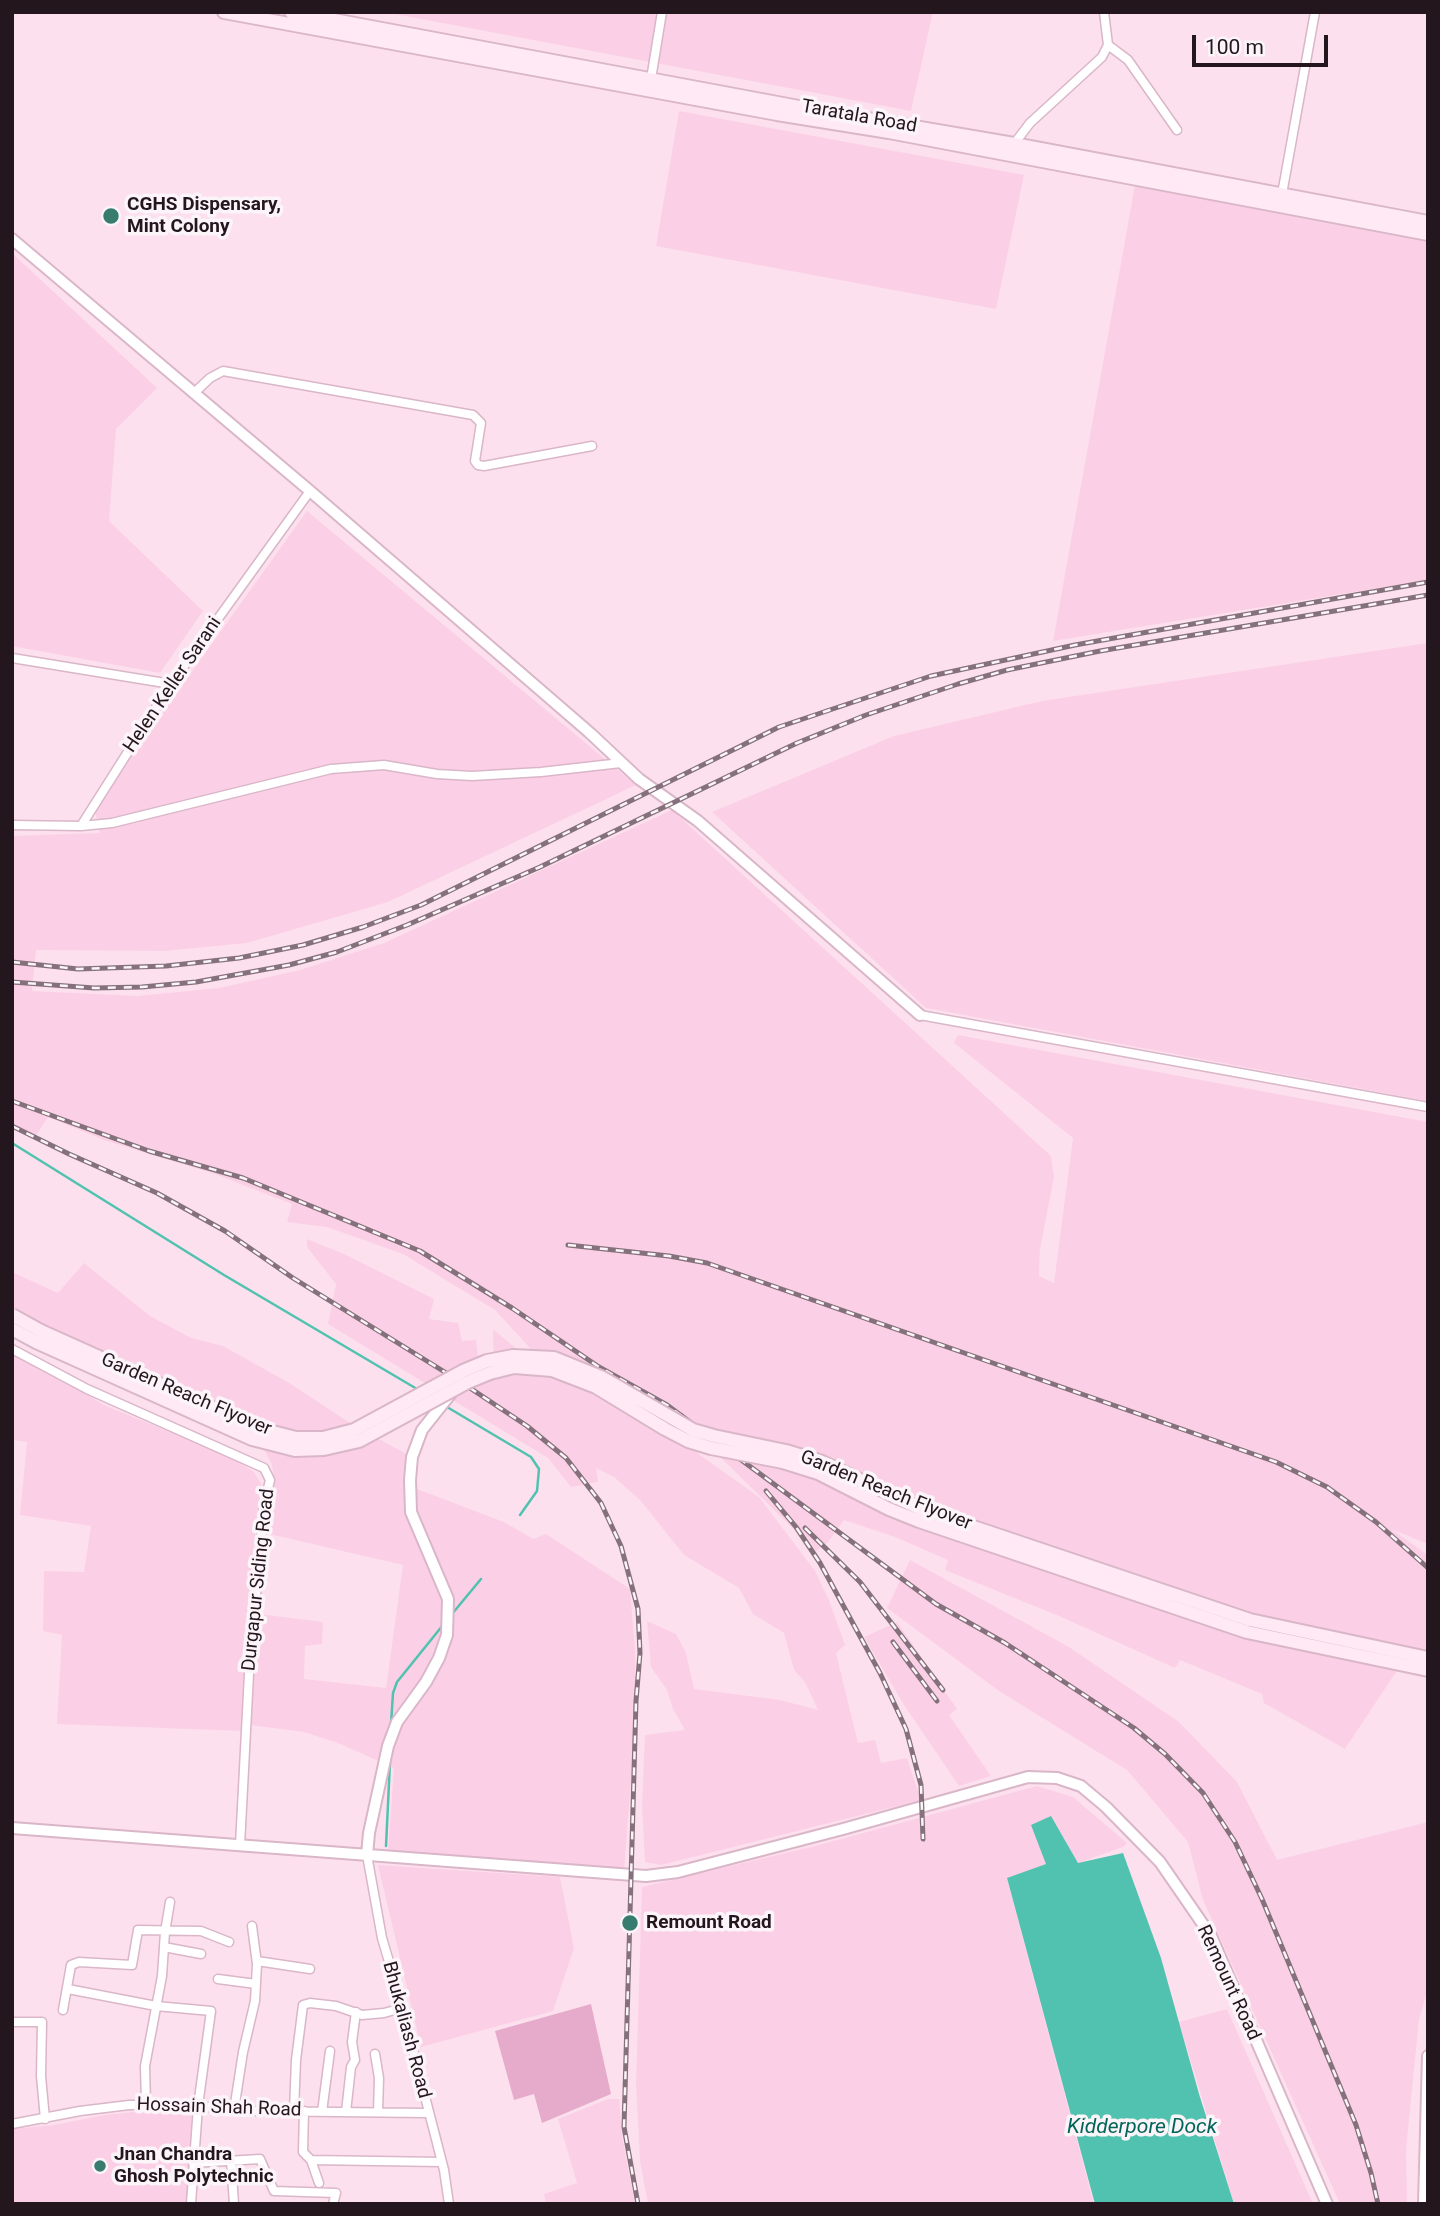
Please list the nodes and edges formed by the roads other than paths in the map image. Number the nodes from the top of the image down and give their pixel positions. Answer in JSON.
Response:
{"nodes":[{"id":1,"x":224,"y":12,"type":"edge"},
{"id":2,"x":291,"y":12,"type":"edge"},
{"id":3,"x":662,"y":12,"type":"edge"},
{"id":4,"x":1104,"y":12,"type":"edge"},
{"id":5,"x":1315,"y":12,"type":"edge"},
{"id":6,"x":1108,"y":45,"type":"junction"},
{"id":7,"x":651,"y":79,"type":"junction"},
{"id":8,"x":1177,"y":130,"type":"dead end"},
{"id":9,"x":1005,"y":146,"type":"junction"},
{"id":10,"x":1282,"y":194,"type":"junction"},
{"id":11,"x":1428,"y":222,"type":"edge"},
{"id":12,"x":1428,"y":234,"type":"edge"},
{"id":13,"x":12,"y":239,"type":"edge"},
{"id":14,"x":194,"y":393,"type":"junction"},
{"id":15,"x":592,"y":446,"type":"dead end"},
{"id":16,"x":310,"y":491,"type":"junction"},
{"id":17,"x":12,"y":658,"type":"edge"},
{"id":18,"x":171,"y":684,"type":"junction"},
{"id":19,"x":621,"y":763,"type":"junction"},
{"id":20,"x":12,"y":825,"type":"edge"},
{"id":21,"x":81,"y":826,"type":"junction"},
{"id":22,"x":920,"y":1015,"type":"joint"},
{"id":23,"x":1428,"y":1107,"type":"edge"},
{"id":24,"x":12,"y":1315,"type":"edge"},
{"id":25,"x":12,"y":1329,"type":"edge"},
{"id":26,"x":12,"y":1349,"type":"edge"},
{"id":27,"x":455,"y":1388,"type":"junction"},
{"id":28,"x":1428,"y":1658,"type":"edge"},
{"id":29,"x":1428,"y":1670,"type":"edge"},
{"id":30,"x":12,"y":1828,"type":"edge"},
{"id":31,"x":240,"y":1845,"type":"junction"},
{"id":32,"x":367,"y":1854,"type":"junction"},
{"id":33,"x":170,"y":1902,"type":"dead end"},
{"id":34,"x":252,"y":1926,"type":"dead end"},
{"id":35,"x":165,"y":1930,"type":"junction"},
{"id":36,"x":229,"y":1942,"type":"dead end"},
{"id":37,"x":164,"y":1947,"type":"junction"},
{"id":38,"x":201,"y":1954,"type":"dead end"},
{"id":39,"x":257,"y":1961,"type":"junction"},
{"id":40,"x":310,"y":1969,"type":"dead end"},
{"id":41,"x":218,"y":1979,"type":"dead end"},
{"id":42,"x":256,"y":1983,"type":"junction"},
{"id":43,"x":68,"y":1989,"type":"junction"},
{"id":44,"x":156,"y":2006,"type":"junction"},
{"id":45,"x":402,"y":2008,"type":"junction"},
{"id":46,"x":63,"y":2010,"type":"dead end"},
{"id":47,"x":356,"y":2012,"type":"junction"},
{"id":48,"x":12,"y":2022,"type":"edge"},
{"id":49,"x":330,"y":2051,"type":"dead end"},
{"id":50,"x":375,"y":2054,"type":"dead end"},
{"id":51,"x":1428,"y":2056,"type":"edge"},
{"id":52,"x":146,"y":2105,"type":"junction"},
{"id":53,"x":198,"y":2106,"type":"junction"},
{"id":54,"x":234,"y":2109,"type":"junction"},
{"id":55,"x":294,"y":2111,"type":"junction"},
{"id":56,"x":304,"y":2111,"type":"junction"},
{"id":57,"x":322,"y":2112,"type":"junction"},
{"id":58,"x":346,"y":2112,"type":"junction"},
{"id":59,"x":378,"y":2112,"type":"junction"},
{"id":60,"x":427,"y":2113,"type":"junction"},
{"id":61,"x":45,"y":2119,"type":"junction"},
{"id":62,"x":12,"y":2124,"type":"edge"},
{"id":63,"x":231,"y":2160,"type":"junction"},
{"id":64,"x":312,"y":2160,"type":"junction"},
{"id":65,"x":441,"y":2162,"type":"junction"},
{"id":66,"x":193,"y":2163,"type":"junction"},
{"id":67,"x":319,"y":2183,"type":"dead end"},
{"id":68,"x":290,"y":2192,"type":"junction"},
{"id":69,"x":191,"y":2204,"type":"edge"},
{"id":70,"x":234,"y":2204,"type":"edge"},
{"id":71,"x":289,"y":2204,"type":"edge"},
{"id":72,"x":333,"y":2204,"type":"edge"},
{"id":73,"x":449,"y":2204,"type":"edge"},
{"id":74,"x":1327,"y":2204,"type":"edge"},
{"id":75,"x":1424,"y":2204,"type":"edge"}],
"edges":[{"from":1,"to":9,"type":"main road"},
{"from":2,"to":7,"type":"main road","name":"Taratala Road"},
{"from":3,"to":7,"type":"street"},
{"from":4,"to":6,"type":"street"},
{"from":5,"to":10,"type":"street"},
{"from":6,"to":8,"type":"street"},
{"from":6,"to":9,"type":"street"},
{"from":7,"to":9,"type":"main road","name":"Taratala Road"},
{"from":9,"to":10,"type":"main road","name":"Taratala Road"},
{"from":9,"to":12,"type":"main road"},
{"from":10,"to":11,"type":"main road","name":"Taratala Road"},
{"from":13,"to":14,"type":"street"},
{"from":14,"to":15,"type":"street"},
{"from":14,"to":16,"type":"street"},
{"from":16,"to":18,"type":"street","name":"Helen Keller Sarani"},
{"from":16,"to":19,"type":"street"},
{"from":17,"to":18,"type":"street"},
{"from":18,"to":21,"type":"street","name":"Helen Keller Sarani"},
{"from":19,"to":21,"type":"street"},
{"from":19,"to":22,"type":"street"},
{"from":20,"to":21,"type":"street"},
{"from":22,"to":23,"type":"street"},
{"from":24,"to":28,"type":"main road","name":"Garden Reach Flyover","bridge":true},
{"from":25,"to":27,"type":"main road","name":"Garden Reach Flyover","bridge":true},
{"from":26,"to":31,"type":"street","name":"Durgapur Siding Road"},
{"from":27,"to":29,"type":"main road","name":"Garden Reach Flyover","bridge":true},
{"from":27,"to":32,"type":"street"},
{"from":30,"to":31,"type":"street","name":"Remount Road"},
{"from":31,"to":32,"type":"street","name":"Remount Road"},
{"from":32,"to":45,"type":"street","name":"Bhukaliash Road"},
{"from":32,"to":74,"type":"street","name":"Remount Road"},
{"from":33,"to":35,"type":"street"},
{"from":34,"to":39,"type":"street"},
{"from":35,"to":36,"type":"street"},
{"from":35,"to":37,"type":"street"},
{"from":35,"to":43,"type":"street"},
{"from":37,"to":38,"type":"street"},
{"from":37,"to":44,"type":"street"},
{"from":39,"to":40,"type":"street"},
{"from":39,"to":42,"type":"street"},
{"from":41,"to":42,"type":"street"},
{"from":42,"to":54,"type":"street"},
{"from":43,"to":44,"type":"street"},
{"from":43,"to":46,"type":"street"},
{"from":44,"to":52,"type":"street"},
{"from":44,"to":53,"type":"street"},
{"from":45,"to":47,"type":"street"},
{"from":45,"to":60,"type":"street","name":"Bhukaliash Road"},
{"from":47,"to":55,"type":"street"},
{"from":47,"to":58,"type":"street"},
{"from":48,"to":61,"type":"street"},
{"from":49,"to":57,"type":"street"},
{"from":50,"to":59,"type":"street"},
{"from":51,"to":75,"type":"street"},
{"from":52,"to":53,"type":"street","name":"Hossain Shah Road"},
{"from":52,"to":61,"type":"street","name":"Hossain Shah Road"},
{"from":53,"to":54,"type":"street","name":"Hossain Shah Road"},
{"from":53,"to":66,"type":"street"},
{"from":54,"to":55,"type":"street","name":"Hossain Shah Road"},
{"from":55,"to":56,"type":"street","name":"Hossain Shah Road"},
{"from":56,"to":57,"type":"street","name":"Hossain Shah Road"},
{"from":56,"to":64,"type":"street"},
{"from":57,"to":58,"type":"street","name":"Hossain Shah Road"},
{"from":58,"to":59,"type":"street","name":"Hossain Shah Road"},
{"from":59,"to":60,"type":"street","name":"Hossain Shah Road"},
{"from":60,"to":65,"type":"street","name":"Bhukaliash Road"},
{"from":61,"to":62,"type":"street","name":"Hossain Shah Road"},
{"from":63,"to":66,"type":"street"},
{"from":63,"to":68,"type":"street"},
{"from":63,"to":70,"type":"street"},
{"from":64,"to":65,"type":"street"},
{"from":64,"to":67,"type":"street"},
{"from":65,"to":73,"type":"street","name":"Bhukaliash Road"},
{"from":66,"to":69,"type":"street"},
{"from":68,"to":71,"type":"street"},
{"from":68,"to":72,"type":"street"}]}
